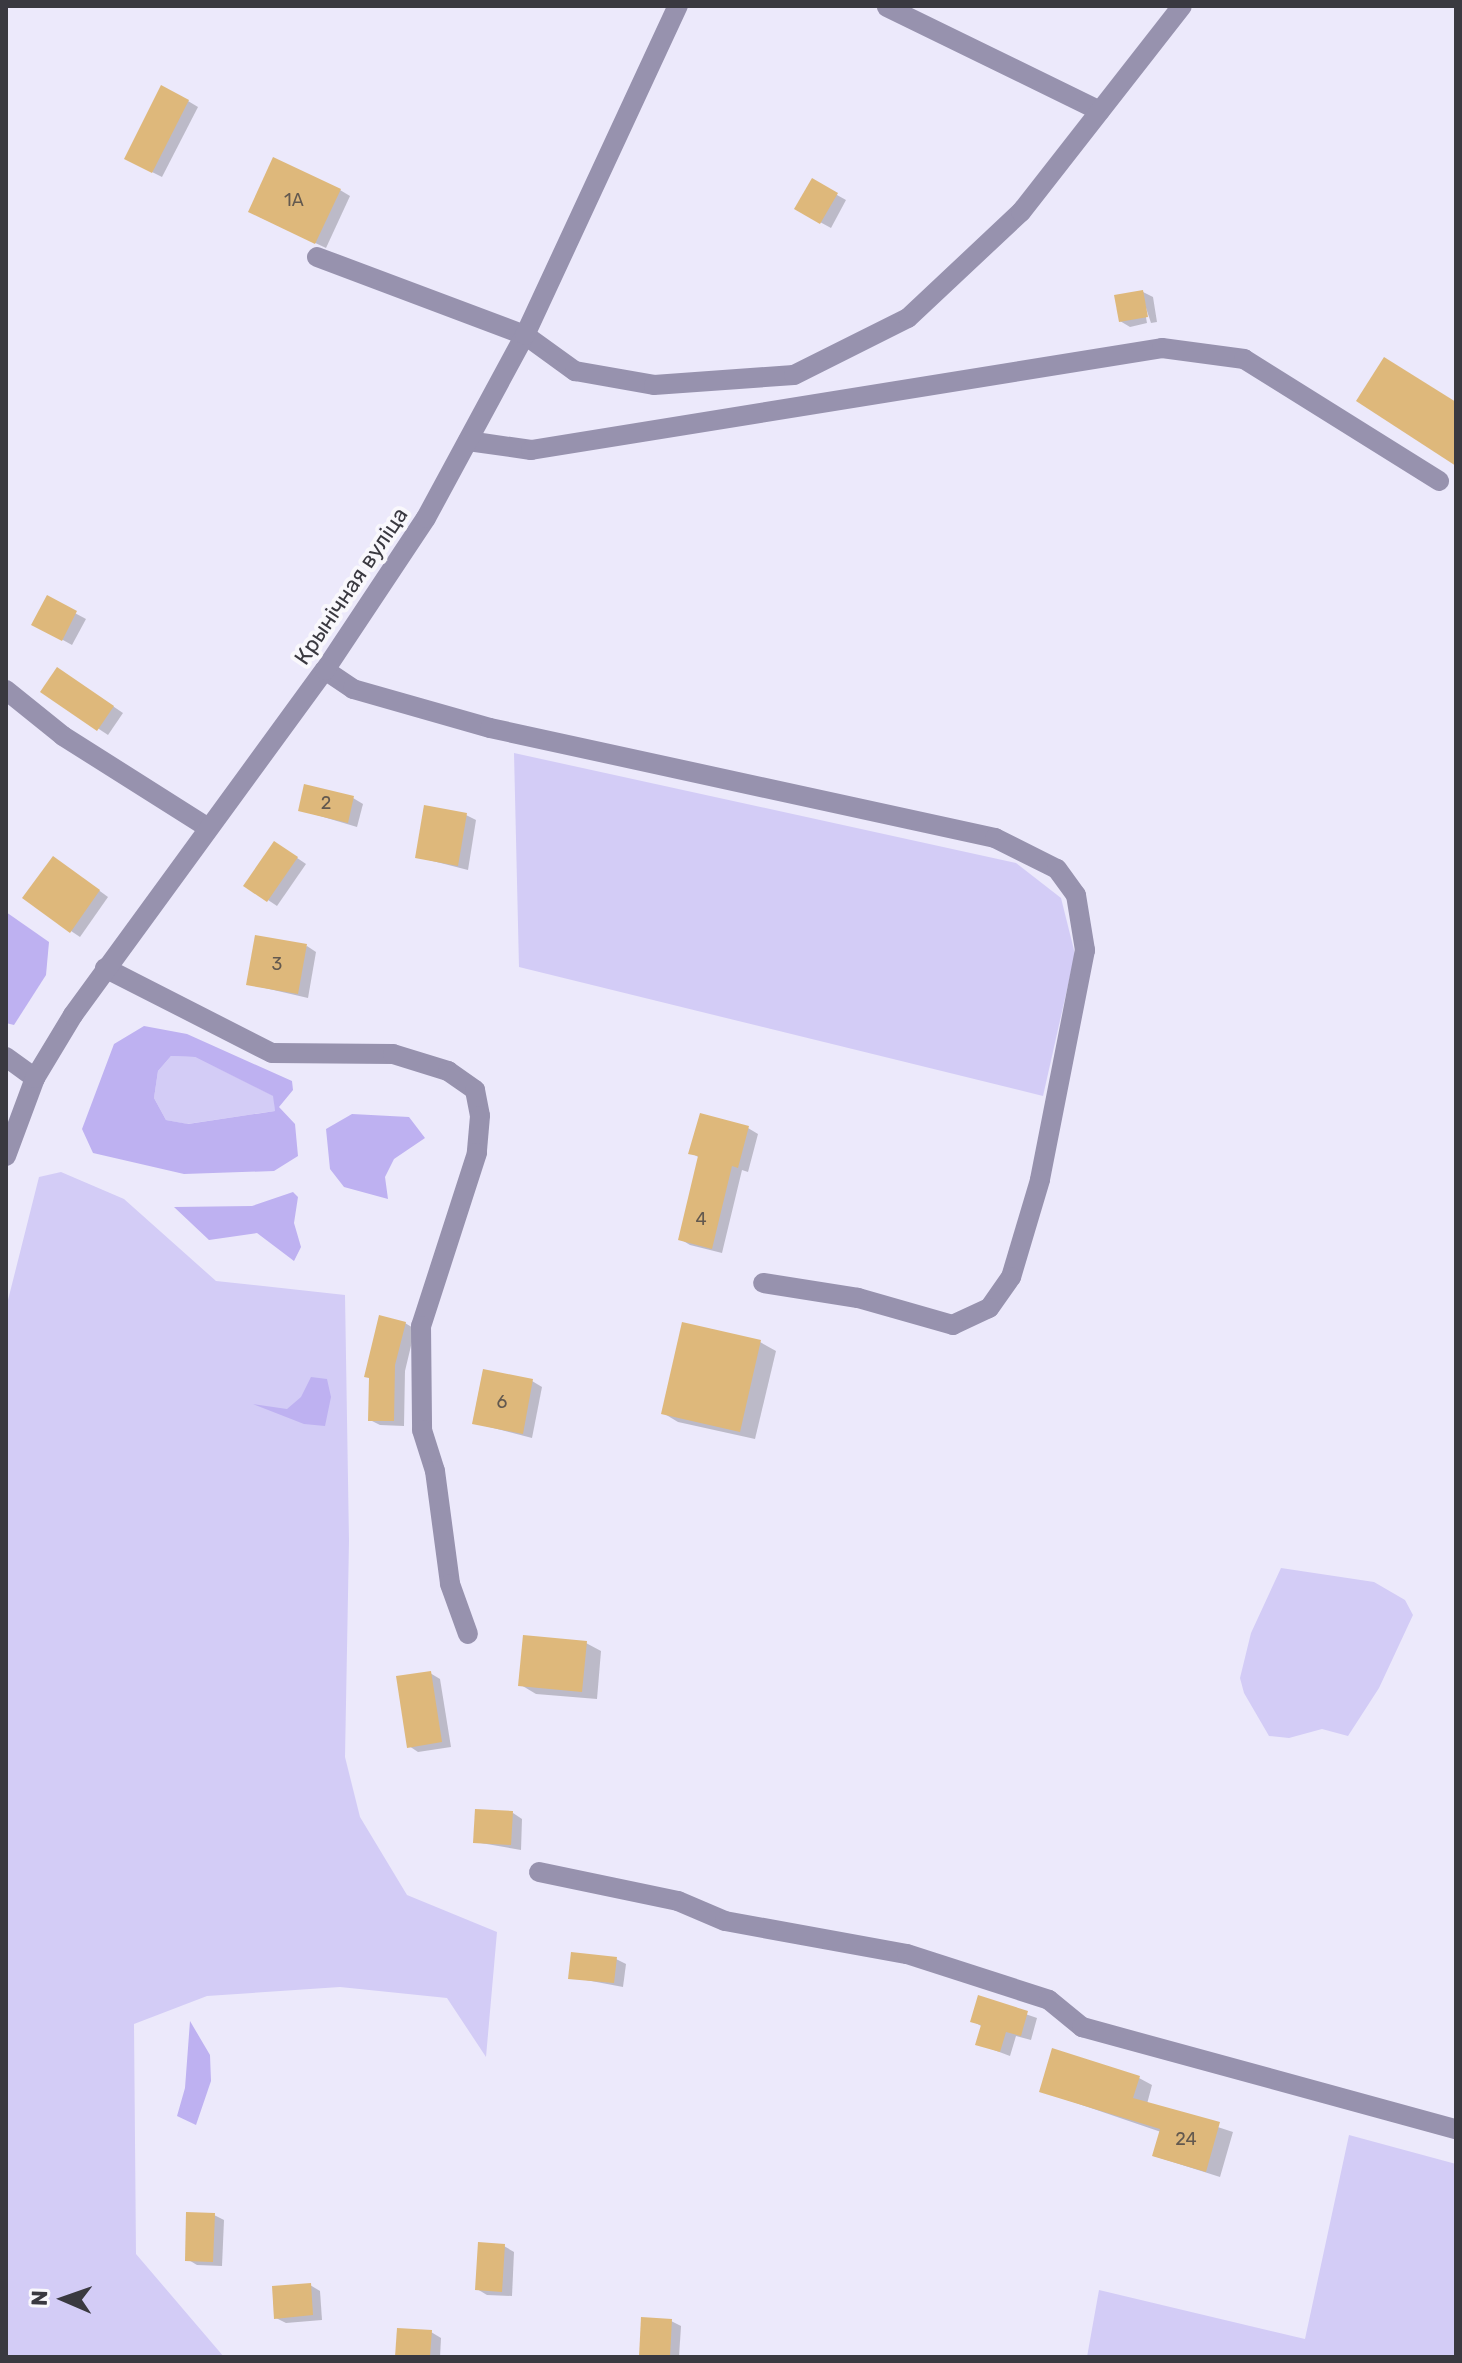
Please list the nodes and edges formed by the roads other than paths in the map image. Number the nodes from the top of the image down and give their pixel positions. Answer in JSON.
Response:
{"nodes":[{"id":1,"x":678,"y":6,"type":"edge"},
{"id":2,"x":1182,"y":6,"type":"edge"},
{"id":3,"x":887,"y":7,"type":"edge"},
{"id":4,"x":1100,"y":111,"type":"junction"},
{"id":5,"x":317,"y":257,"type":"dead end"},
{"id":6,"x":525,"y":335,"type":"junction"},
{"id":7,"x":468,"y":441,"type":"junction"},
{"id":8,"x":1439,"y":481,"type":"dead end"},
{"id":9,"x":325,"y":670,"type":"junction"},
{"id":10,"x":6,"y":690,"type":"edge"},
{"id":11,"x":207,"y":827,"type":"junction"},
{"id":12,"x":105,"y":968,"type":"junction"},
{"id":13,"x":6,"y":1057,"type":"edge"},
{"id":14,"x":35,"y":1078,"type":"junction"},
{"id":15,"x":6,"y":1156,"type":"edge"},
{"id":16,"x":763,"y":1283,"type":"dead end"},
{"id":17,"x":468,"y":1634,"type":"dead end"},
{"id":18,"x":539,"y":1872,"type":"dead end"},
{"id":19,"x":1456,"y":2129,"type":"edge"}],
"edges":[{"from":1,"to":6,"type":"street","name":"Крынічная вуліца"},
{"from":2,"to":4,"type":"street"},
{"from":3,"to":4,"type":"street"},
{"from":4,"to":6,"type":"street"},
{"from":5,"to":6,"type":"street"},
{"from":6,"to":7,"type":"street","name":"Крынічная вуліца"},
{"from":7,"to":8,"type":"street"},
{"from":7,"to":9,"type":"street","name":"Крынічная вуліца"},
{"from":9,"to":11,"type":"street","name":"Крынічная вуліца"},
{"from":9,"to":16,"type":"street"},
{"from":10,"to":11,"type":"street"},
{"from":11,"to":12,"type":"street","name":"Крынічная вуліца"},
{"from":12,"to":14,"type":"street","name":"Крынічная вуліца"},
{"from":12,"to":17,"type":"street"},
{"from":13,"to":14,"type":"street"},
{"from":14,"to":15,"type":"street","name":"Крынічная вуліца"},
{"from":18,"to":19,"type":"street"}]}
